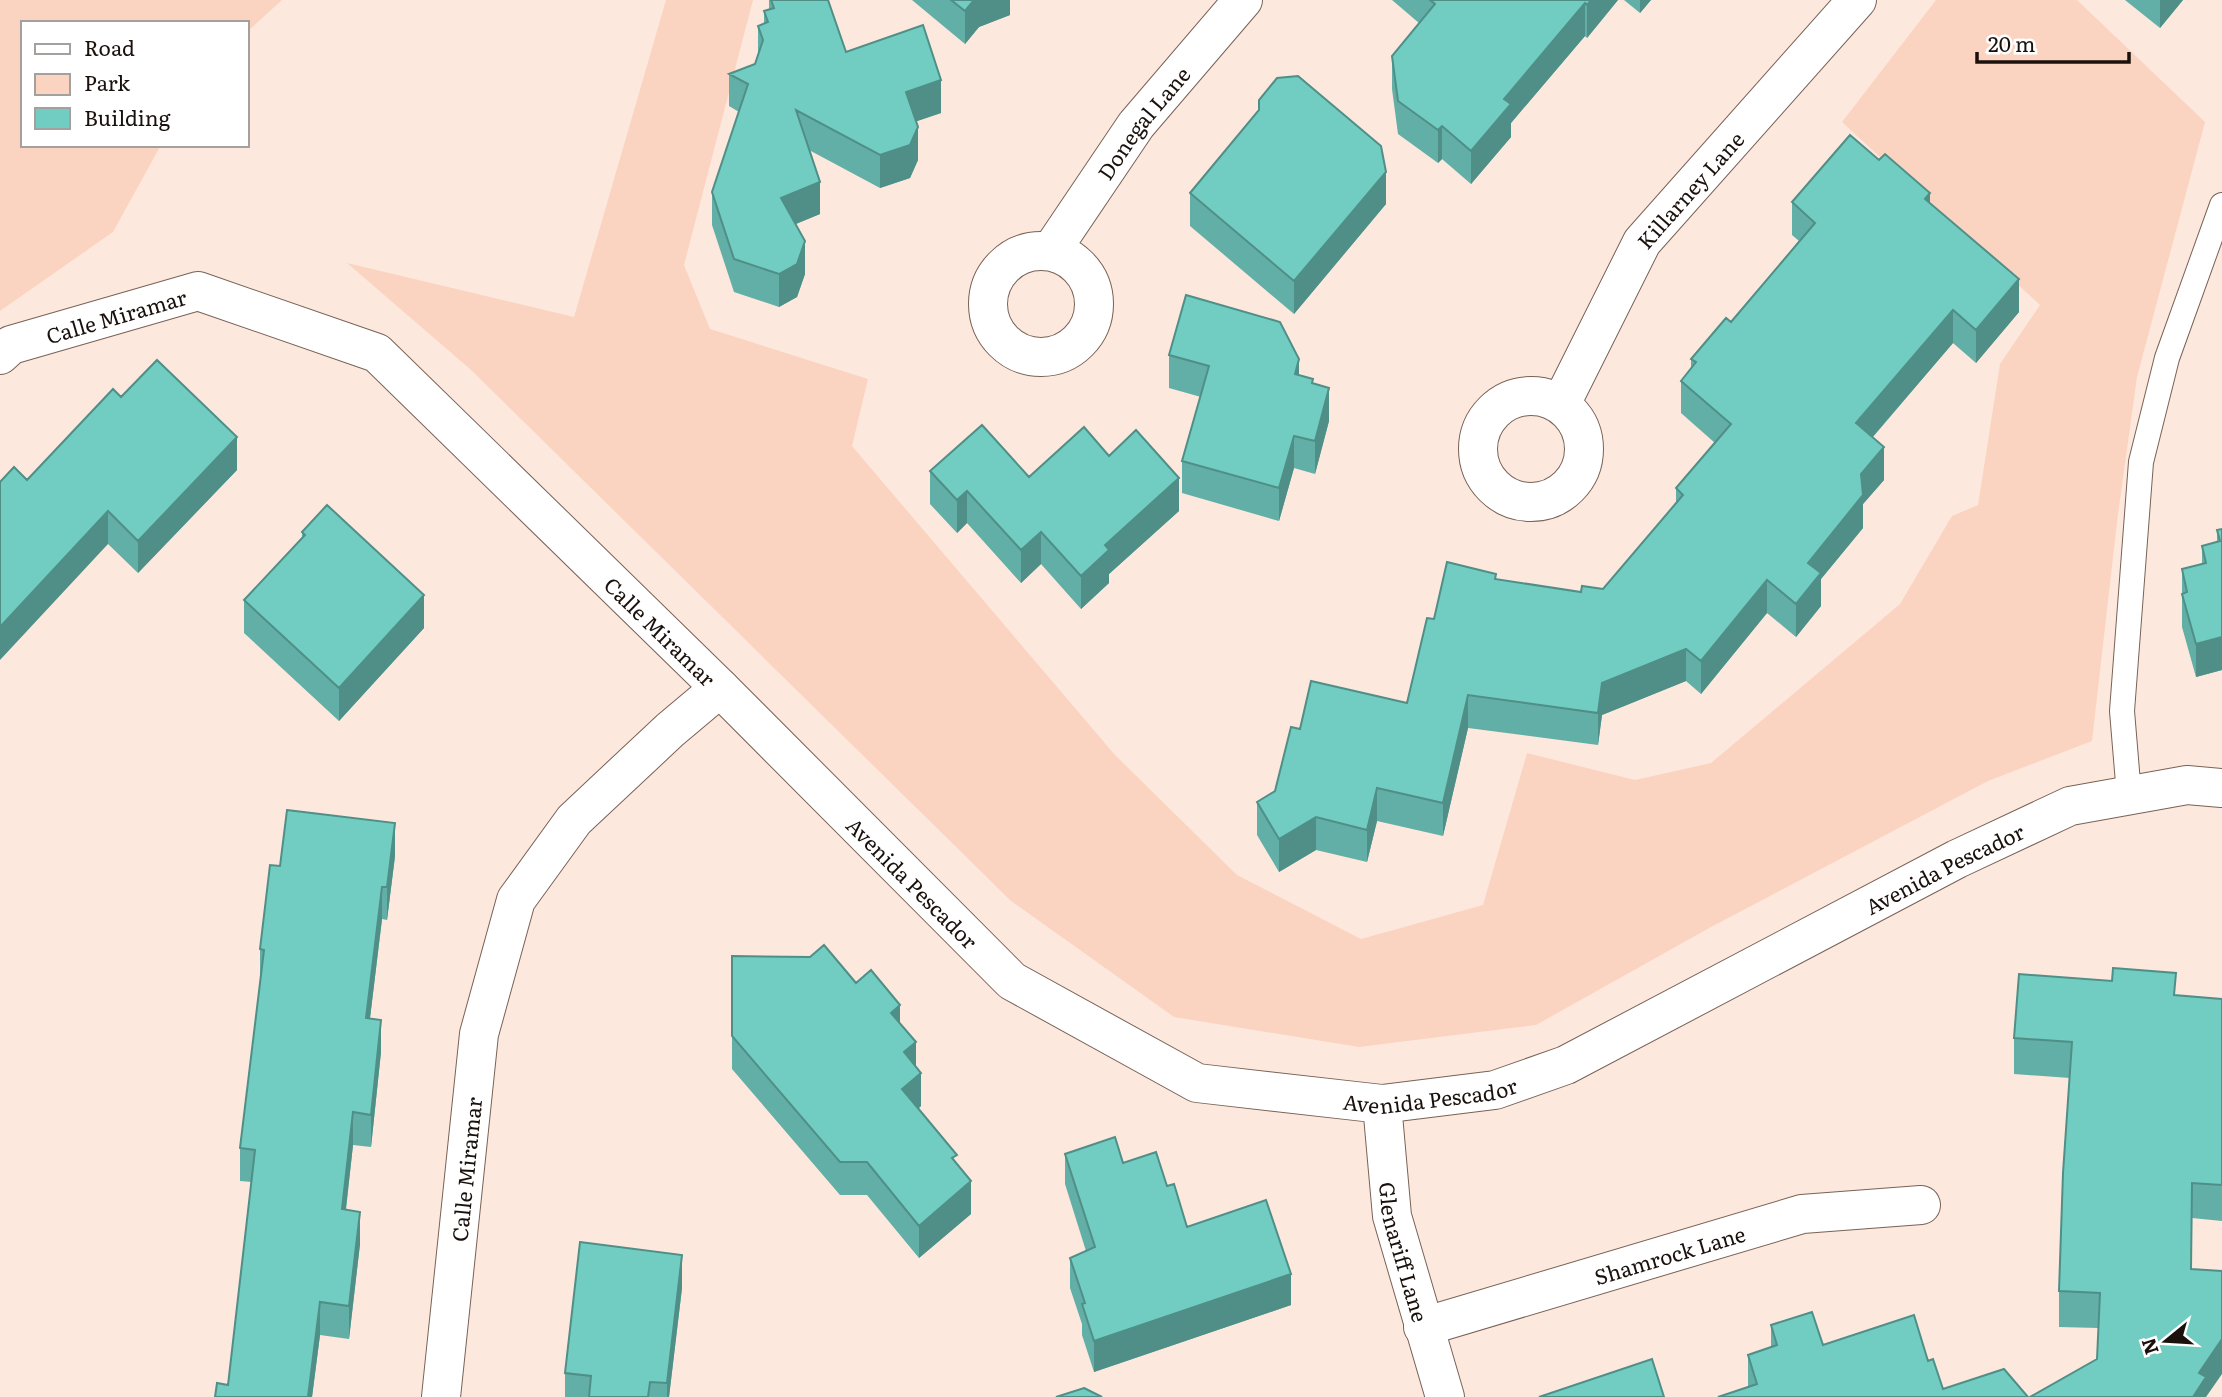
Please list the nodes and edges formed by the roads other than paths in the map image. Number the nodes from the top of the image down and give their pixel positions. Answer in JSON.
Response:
{"nodes":[{"id":1,"x":1242,"y":0,"type":"edge"},
{"id":2,"x":1857,"y":0,"type":"edge"},
{"id":3,"x":2222,"y":205,"type":"edge"},
{"id":4,"x":1051,"y":251,"type":"dead end"},
{"id":5,"x":0,"y":355,"type":"edge"},
{"id":6,"x":1560,"y":404,"type":"dead end"},
{"id":7,"x":720,"y":688,"type":"junction"},
{"id":8,"x":2222,"y":788,"type":"edge"},
{"id":9,"x":2129,"y":795,"type":"junction"},
{"id":10,"x":1382,"y":1104,"type":"junction"},
{"id":11,"x":1921,"y":1205,"type":"dead end"},
{"id":12,"x":1423,"y":1326,"type":"junction"},
{"id":13,"x":441,"y":1397,"type":"edge"},
{"id":14,"x":1445,"y":1397,"type":"edge"}],
"edges":[{"from":1,"to":4,"type":"street","name":"Donegal Lane"},
{"from":2,"to":6,"type":"street","name":"Killarney Lane"},
{"from":3,"to":9,"type":"lane"},
{"from":5,"to":7,"type":"street","name":"Calle Miramar"},
{"from":7,"to":10,"type":"street","name":"Avenida Pescador"},
{"from":7,"to":13,"type":"street","name":"Calle Miramar"},
{"from":8,"to":9,"type":"street","name":"Avenida Pescador"},
{"from":9,"to":10,"type":"street","name":"Avenida Pescador"},
{"from":10,"to":12,"type":"street","name":"Glenariff Lane"},
{"from":11,"to":12,"type":"street","name":"Shamrock Lane"},
{"from":12,"to":14,"type":"street","name":"Glenariff Lane"}]}
